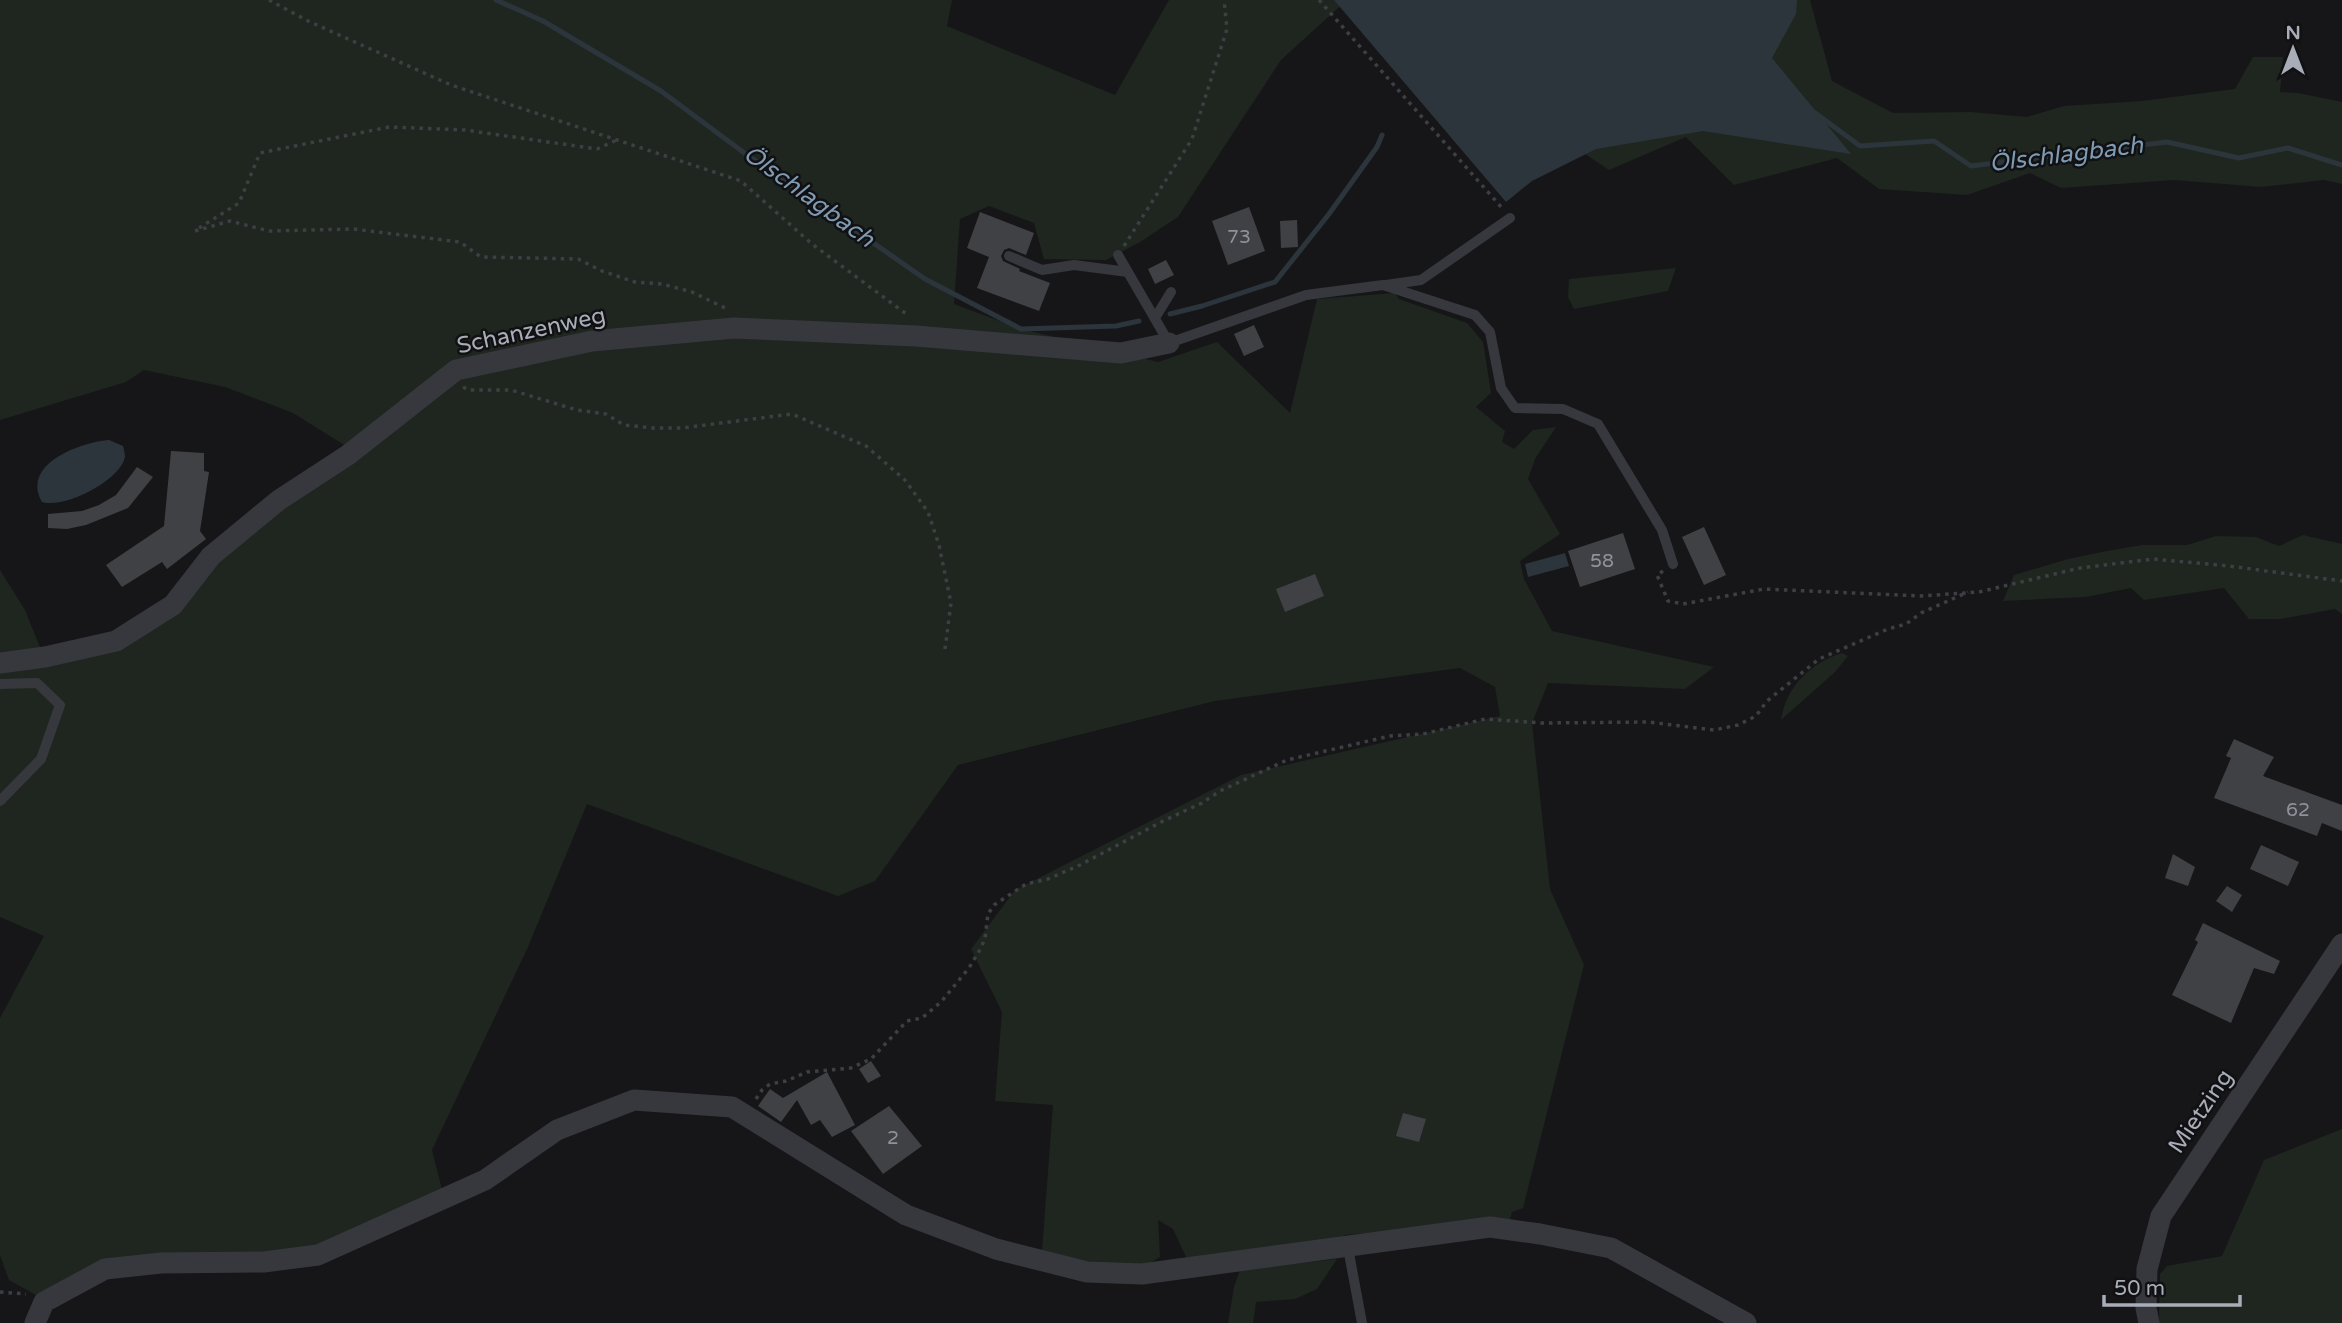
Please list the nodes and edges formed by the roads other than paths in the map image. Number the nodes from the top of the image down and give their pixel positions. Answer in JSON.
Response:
{"nodes":[{"id":1,"x":1510,"y":218,"type":"road end"},
{"id":2,"x":1118,"y":255,"type":"road end"},
{"id":3,"x":1009,"y":256,"type":"dead end"},
{"id":4,"x":1128,"y":272,"type":"junction"},
{"id":5,"x":1383,"y":285,"type":"junction"},
{"id":6,"x":1171,"y":292,"type":"dead end"},
{"id":7,"x":1155,"y":318,"type":"junction"},
{"id":8,"x":1169,"y":343,"type":"junction"},
{"id":9,"x":1673,"y":564,"type":"road end"},
{"id":10,"x":0,"y":663,"type":"edge"},
{"id":11,"x":0,"y":684,"type":"edge"},
{"id":12,"x":0,"y":801,"type":"edge"},
{"id":13,"x":2342,"y":944,"type":"edge"},
{"id":14,"x":1348,"y":1248,"type":"junction"},
{"id":15,"x":35,"y":1323,"type":"edge"},
{"id":16,"x":1362,"y":1323,"type":"edge"},
{"id":17,"x":1746,"y":1323,"type":"edge"},
{"id":18,"x":2149,"y":1323,"type":"edge"}],
"edges":[{"from":1,"to":5,"type":"lane"},
{"from":2,"to":4,"type":"lane"},
{"from":3,"to":4,"type":"lane"},
{"from":4,"to":7,"type":"lane"},
{"from":5,"to":8,"type":"lane"},
{"from":5,"to":9,"type":"lane"},
{"from":6,"to":7,"type":"lane"},
{"from":7,"to":8,"type":"lane"},
{"from":8,"to":10,"type":"street","name":"Schanzenweg"},
{"from":11,"to":12,"type":"lane"},
{"from":13,"to":18,"type":"street","name":"Mietzing"},
{"from":14,"to":15,"type":"street"},
{"from":14,"to":16,"type":"lane"},
{"from":14,"to":17,"type":"street"}]}
